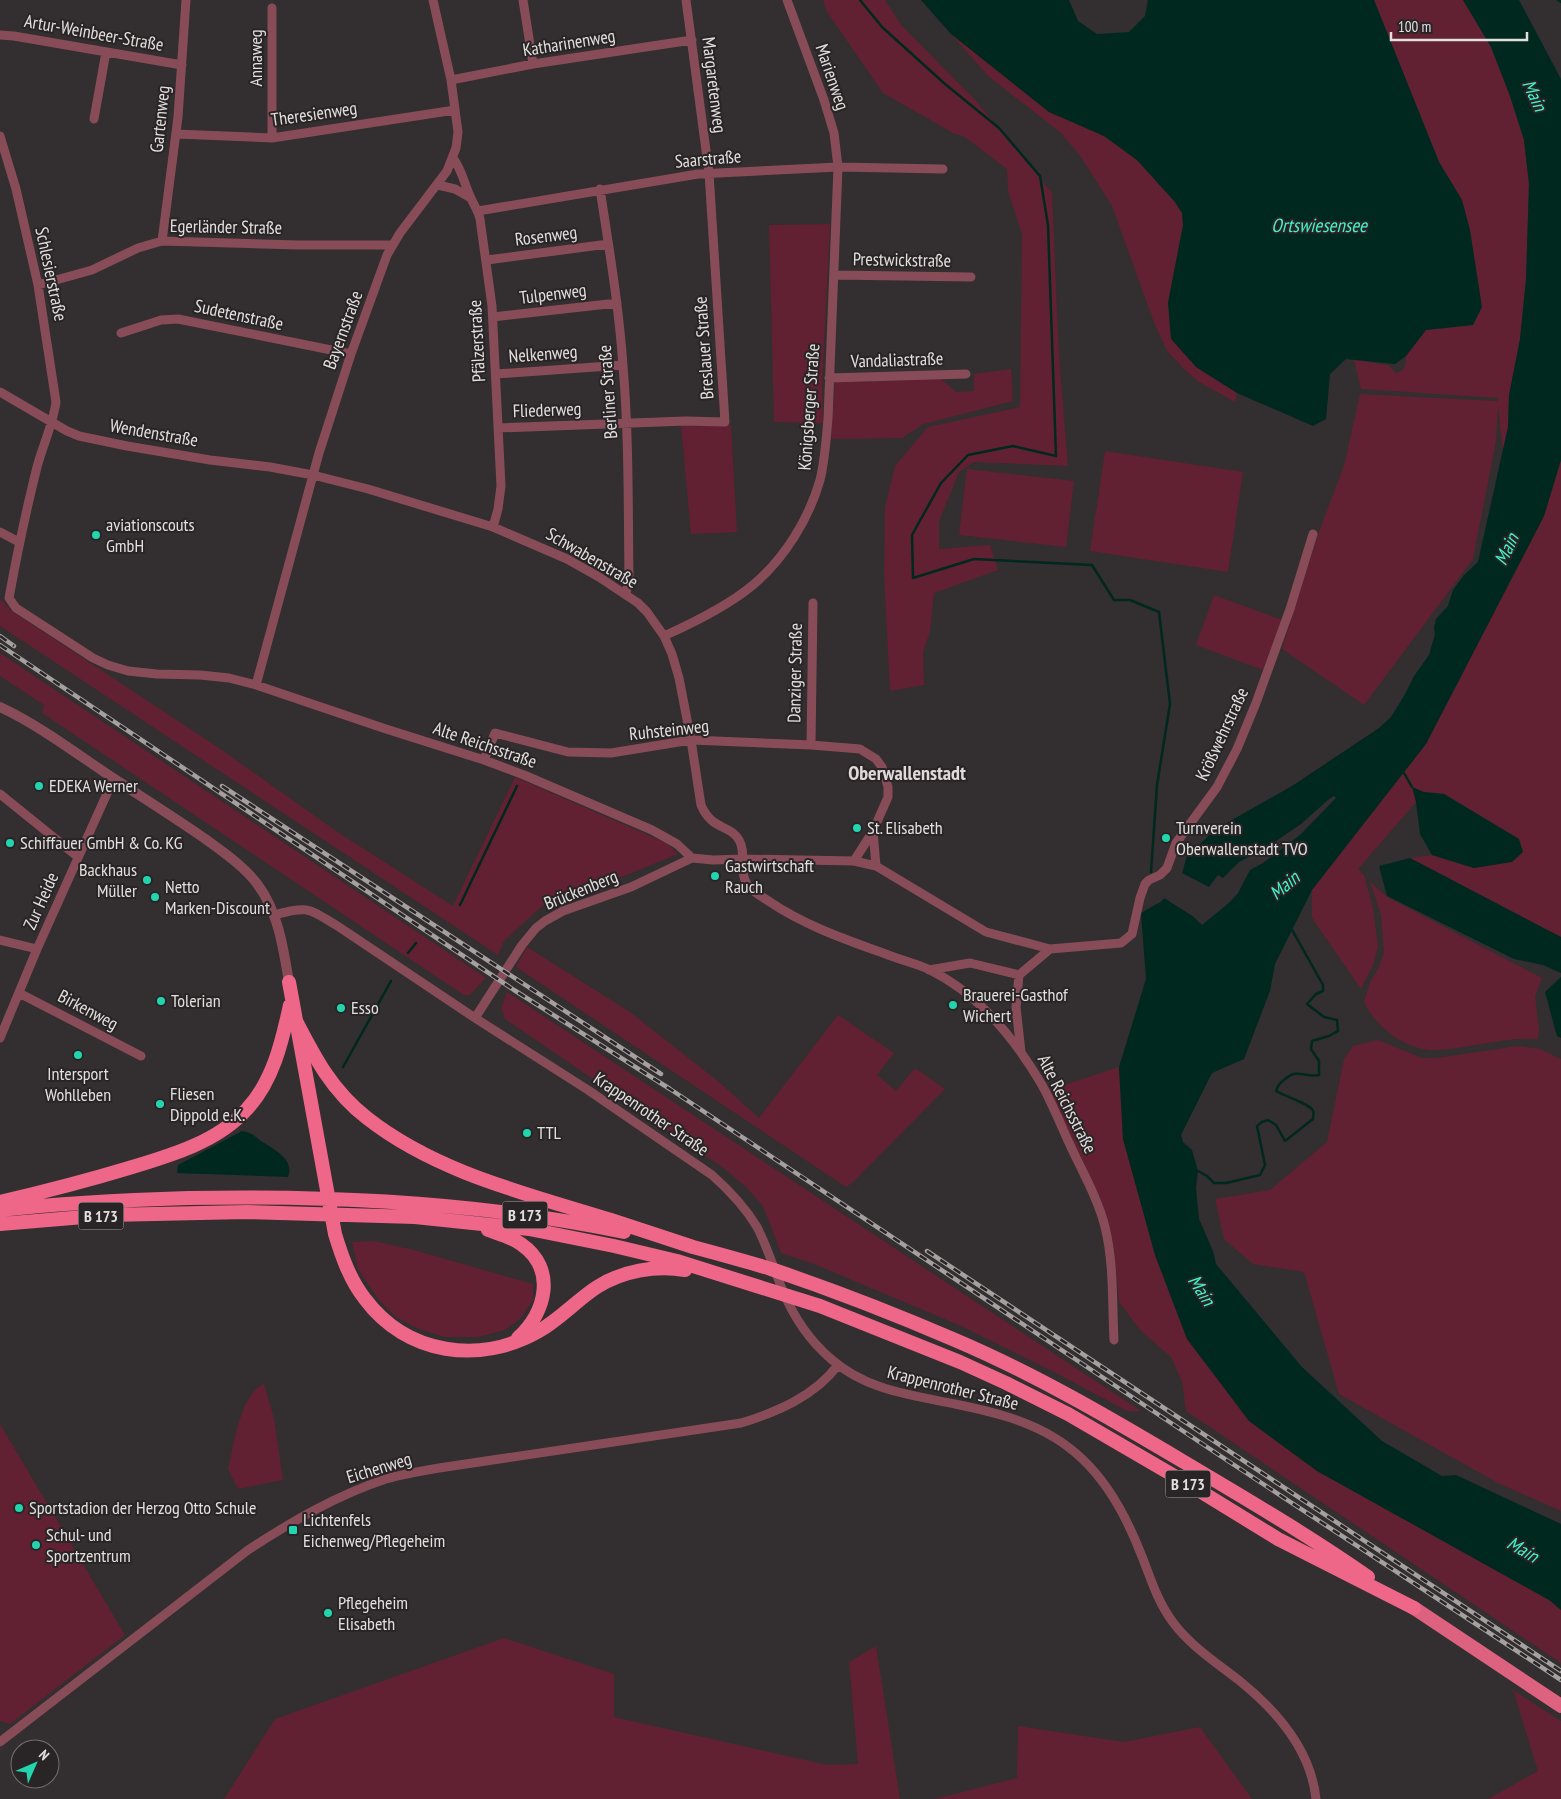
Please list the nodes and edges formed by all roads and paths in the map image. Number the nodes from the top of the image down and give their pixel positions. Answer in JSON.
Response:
{"nodes":[{"id":1,"x":186,"y":0,"type":"edge"},
{"id":2,"x":433,"y":0,"type":"edge"},
{"id":3,"x":523,"y":0,"type":"edge"},
{"id":4,"x":686,"y":0,"type":"edge"},
{"id":5,"x":787,"y":0,"type":"edge"},
{"id":6,"x":272,"y":8,"type":"dead end"},
{"id":7,"x":0,"y":35,"type":"edge"},
{"id":8,"x":692,"y":40,"type":"junction"},
{"id":9,"x":106,"y":52,"type":"junction"},
{"id":10,"x":533,"y":64,"type":"junction"},
{"id":11,"x":182,"y":65,"type":"junction"},
{"id":12,"x":451,"y":80,"type":"junction"},
{"id":13,"x":455,"y":110,"type":"junction"},
{"id":14,"x":94,"y":119,"type":"dead end"},
{"id":15,"x":176,"y":134,"type":"junction"},
{"id":16,"x":0,"y":136,"type":"edge"},
{"id":17,"x":272,"y":138,"type":"junction"},
{"id":18,"x":453,"y":158,"type":"junction"},
{"id":19,"x":838,"y":167,"type":"junction"},
{"id":20,"x":943,"y":169,"type":"dead end"},
{"id":21,"x":709,"y":173,"type":"junction"},
{"id":22,"x":438,"y":185,"type":"junction"},
{"id":23,"x":600,"y":189,"type":"junction"},
{"id":24,"x":471,"y":198,"type":"junction"},
{"id":25,"x":478,"y":211,"type":"junction"},
{"id":26,"x":162,"y":241,"type":"junction"},
{"id":27,"x":608,"y":244,"type":"junction"},
{"id":28,"x":392,"y":245,"type":"junction"},
{"id":29,"x":487,"y":260,"type":"junction"},
{"id":30,"x":834,"y":275,"type":"junction"},
{"id":31,"x":971,"y":277,"type":"dead end"},
{"id":32,"x":38,"y":285,"type":"junction"},
{"id":33,"x":617,"y":303,"type":"junction"},
{"id":34,"x":493,"y":317,"type":"junction"},
{"id":35,"x":121,"y":333,"type":"dead end"},
{"id":36,"x":351,"y":354,"type":"junction"},
{"id":37,"x":623,"y":364,"type":"junction"},
{"id":38,"x":496,"y":374,"type":"junction"},
{"id":39,"x":966,"y":374,"type":"dead end"},
{"id":40,"x":828,"y":378,"type":"junction"},
{"id":41,"x":0,"y":392,"type":"edge"},
{"id":42,"x":52,"y":422,"type":"junction"},
{"id":43,"x":627,"y":424,"type":"junction"},
{"id":44,"x":498,"y":428,"type":"junction"},
{"id":45,"x":313,"y":475,"type":"junction"},
{"id":46,"x":493,"y":527,"type":"junction"},
{"id":47,"x":0,"y":532,"type":"edge"},
{"id":48,"x":1313,"y":534,"type":"dead end"},
{"id":49,"x":19,"y":542,"type":"junction"},
{"id":50,"x":626,"y":594,"type":"junction"},
{"id":51,"x":9,"y":598,"type":"joint"},
{"id":52,"x":813,"y":602,"type":"dead end"},
{"id":53,"x":664,"y":636,"type":"junction"},
{"id":54,"x":256,"y":685,"type":"junction"},
{"id":55,"x":0,"y":707,"type":"edge"},
{"id":56,"x":691,"y":740,"type":"junction"},
{"id":57,"x":810,"y":745,"type":"junction"},
{"id":58,"x":484,"y":760,"type":"junction"},
{"id":59,"x":114,"y":778,"type":"junction"},
{"id":60,"x":0,"y":794,"type":"edge"},
{"id":61,"x":874,"y":831,"type":"junction"},
{"id":62,"x":78,"y":857,"type":"junction"},
{"id":63,"x":692,"y":858,"type":"junction"},
{"id":64,"x":742,"y":859,"type":"junction"},
{"id":65,"x":854,"y":861,"type":"junction"},
{"id":66,"x":876,"y":866,"type":"junction"},
{"id":67,"x":274,"y":915,"type":"junction"},
{"id":68,"x":0,"y":940,"type":"edge"},
{"id":69,"x":37,"y":949,"type":"junction"},
{"id":70,"x":1050,"y":949,"type":"junction"},
{"id":71,"x":929,"y":970,"type":"junction"},
{"id":72,"x":1020,"y":975,"type":"junction"},
{"id":73,"x":289,"y":982,"type":"joint"},
{"id":74,"x":19,"y":992,"type":"junction"},
{"id":75,"x":292,"y":997,"type":"junction"},
{"id":76,"x":475,"y":1018,"type":"junction"},
{"id":77,"x":295,"y":1019,"type":"junction"},
{"id":78,"x":0,"y":1038,"type":"edge"},
{"id":79,"x":1022,"y":1053,"type":"junction"},
{"id":80,"x":141,"y":1056,"type":"dead end"},
{"id":81,"x":0,"y":1202,"type":"edge"},
{"id":82,"x":0,"y":1210,"type":"edge"},
{"id":83,"x":461,"y":1222,"type":"junction"},
{"id":84,"x":0,"y":1224,"type":"edge"},
{"id":85,"x":691,"y":1246,"type":"junction"},
{"id":86,"x":735,"y":1278,"type":"junction"},
{"id":87,"x":1114,"y":1340,"type":"dead end"},
{"id":88,"x":514,"y":1342,"type":"junction"},
{"id":89,"x":838,"y":1365,"type":"junction"},
{"id":90,"x":1414,"y":1608,"type":"junction"},
{"id":91,"x":1561,"y":1706,"type":"edge"},
{"id":92,"x":0,"y":1742,"type":"edge"},
{"id":93,"x":1316,"y":1799,"type":"edge"}],
"edges":[{"from":1,"to":11,"type":"street","name":"Gartenweg"},
{"from":2,"to":12,"type":"street","name":"Bayernstraße"},
{"from":3,"to":10,"type":"street"},
{"from":4,"to":8,"type":"street","name":"Margaretenweg"},
{"from":5,"to":19,"type":"street","name":"Marienweg"},
{"from":6,"to":17,"type":"street","name":"Annaweg"},
{"from":7,"to":9,"type":"street","name":"Artur-Weinbeer-Straße"},
{"from":8,"to":10,"type":"street","name":"Katharinenweg"},
{"from":8,"to":21,"type":"street","name":"Margaretenweg"},
{"from":9,"to":11,"type":"street","name":"Artur-Weinbeer-Straße"},
{"from":9,"to":14,"type":"street"},
{"from":10,"to":12,"type":"street","name":"Katharinenweg"},
{"from":11,"to":15,"type":"street","name":"Gartenweg"},
{"from":12,"to":13,"type":"street","name":"Bayernstraße"},
{"from":13,"to":17,"type":"street","name":"Theresienweg"},
{"from":13,"to":18,"type":"street","name":"Bayernstraße"},
{"from":15,"to":17,"type":"street","name":"Theresienweg"},
{"from":15,"to":26,"type":"street","name":"Gartenweg"},
{"from":16,"to":32,"type":"street","name":"Schlesierstraße"},
{"from":18,"to":22,"type":"street","name":"Bayernstraße"},
{"from":18,"to":24,"type":"street","name":"Pfälzerstraße"},
{"from":19,"to":20,"type":"street","name":"Saarstraße"},
{"from":19,"to":21,"type":"street","name":"Saarstraße"},
{"from":19,"to":30,"type":"street","name":"Königsberger Straße"},
{"from":21,"to":23,"type":"street","name":"Saarstraße"},
{"from":21,"to":43,"type":"street","name":"Breslauer Straße"},
{"from":22,"to":24,"type":"street"},
{"from":22,"to":28,"type":"street","name":"Bayernstraße"},
{"from":23,"to":25,"type":"street","name":"Saarstraße"},
{"from":23,"to":27,"type":"street","name":"Berliner Straße"},
{"from":24,"to":25,"type":"street","name":"Pfälzerstraße"},
{"from":25,"to":29,"type":"street","name":"Pfälzerstraße"},
{"from":26,"to":28,"type":"street","name":"Egerländer Straße"},
{"from":26,"to":32,"type":"street","name":"Egerländer Straße"},
{"from":27,"to":29,"type":"street","name":"Rosenweg"},
{"from":27,"to":33,"type":"street","name":"Berliner Straße"},
{"from":28,"to":36,"type":"street","name":"Bayernstraße"},
{"from":29,"to":34,"type":"street","name":"Pfälzerstraße"},
{"from":30,"to":31,"type":"street","name":"Prestwickstraße"},
{"from":30,"to":40,"type":"street","name":"Königsberger Straße"},
{"from":32,"to":42,"type":"street","name":"Schlesierstraße"},
{"from":33,"to":34,"type":"street","name":"Tulpenweg"},
{"from":33,"to":37,"type":"street","name":"Berliner Straße"},
{"from":34,"to":38,"type":"street","name":"Pfälzerstraße"},
{"from":35,"to":36,"type":"street","name":"Sudetenstraße"},
{"from":36,"to":45,"type":"street","name":"Bayernstraße"},
{"from":37,"to":38,"type":"street","name":"Nelkenweg"},
{"from":37,"to":43,"type":"street","name":"Berliner Straße"},
{"from":38,"to":44,"type":"street","name":"Pfälzerstraße"},
{"from":39,"to":40,"type":"street","name":"Vandaliastraße"},
{"from":40,"to":53,"type":"street","name":"Königsberger Straße"},
{"from":41,"to":42,"type":"street","name":"Wendenstraße"},
{"from":42,"to":45,"type":"street","name":"Wendenstraße"},
{"from":42,"to":49,"type":"street","name":"Schlesierstraße"},
{"from":43,"to":44,"type":"street","name":"Fliederweg"},
{"from":43,"to":50,"type":"street","name":"Berliner Straße"},
{"from":44,"to":46,"type":"street","name":"Pfälzerstraße"},
{"from":45,"to":46,"type":"street","name":"Schwabenstraße"},
{"from":45,"to":54,"type":"street","name":"Bayernstraße"},
{"from":46,"to":50,"type":"street","name":"Schwabenstraße"},
{"from":47,"to":49,"type":"street"},
{"from":48,"to":70,"type":"street","name":"Krößwehrstraße"},
{"from":49,"to":51,"type":"street","name":"Schlesierstraße"},
{"from":50,"to":53,"type":"street","name":"Schwabenstraße"},
{"from":51,"to":54,"type":"street","name":"Alte Reichsstraße"},
{"from":52,"to":57,"type":"street","name":"Danziger Straße"},
{"from":53,"to":56,"type":"street","name":"Schwabenstraße"},
{"from":54,"to":58,"type":"street","name":"Alte Reichsstraße"},
{"from":55,"to":59,"type":"street"},
{"from":56,"to":57,"type":"street","name":"Ruhsteinweg"},
{"from":56,"to":58,"type":"street","name":"Ruhsteinweg"},
{"from":56,"to":64,"type":"street","name":"Schwabenstraße"},
{"from":57,"to":61,"type":"street","name":"Ruhsteinweg"},
{"from":58,"to":63,"type":"street","name":"Alte Reichsstraße"},
{"from":59,"to":62,"type":"street","name":"Zur Heide"},
{"from":59,"to":67,"type":"street"},
{"from":60,"to":62,"type":"street"},
{"from":61,"to":65,"type":"street"},
{"from":61,"to":66,"type":"street"},
{"from":62,"to":69,"type":"street","name":"Zur Heide"},
{"from":63,"to":64,"type":"street","name":"Brückenberg"},
{"from":63,"to":76,"type":"street","name":"Brückenberg"},
{"from":64,"to":65,"type":"street","name":"Krößwehrstraße"},
{"from":64,"to":71,"type":"street","name":"Alte Reichsstraße"},
{"from":65,"to":66,"type":"street","name":"Krößwehrstraße"},
{"from":66,"to":70,"type":"street","name":"Krößwehrstraße"},
{"from":67,"to":73,"type":"street"},
{"from":67,"to":76,"type":"street","name":"Krappenrother Straße"},
{"from":68,"to":69,"type":"street"},
{"from":69,"to":74,"type":"street","name":"Zur Heide"},
{"from":70,"to":72,"type":"street"},
{"from":71,"to":72,"type":"street"},
{"from":71,"to":79,"type":"street","name":"Alte Reichsstraße"},
{"from":72,"to":79,"type":"street"},
{"from":73,"to":75,"type":"highway"},
{"from":74,"to":78,"type":"street","name":"Zur Heide"},
{"from":74,"to":80,"type":"street","name":"Birkenweg"},
{"from":75,"to":77,"type":"highway"},
{"from":75,"to":81,"type":"highway"},
{"from":76,"to":89,"type":"street","name":"Krappenrother Straße"},
{"from":77,"to":85,"type":"highway"},
{"from":77,"to":88,"type":"highway"},
{"from":79,"to":87,"type":"street","name":"Alte Reichsstraße"},
{"from":82,"to":85,"type":"highway","number":"B 173"},
{"from":83,"to":84,"type":"highway","number":"B 173"},
{"from":83,"to":86,"type":"highway","number":"B 173"},
{"from":83,"to":88,"type":"highway"},
{"from":85,"to":90,"type":"highway","number":"B 173"},
{"from":86,"to":88,"type":"highway"},
{"from":86,"to":90,"type":"highway","number":"B 173"},
{"from":89,"to":92,"type":"street","name":"Eichenweg"},
{"from":89,"to":93,"type":"street","name":"Krappenrother Straße"},
{"from":90,"to":91,"type":"main road","number":"B 173"}]}
